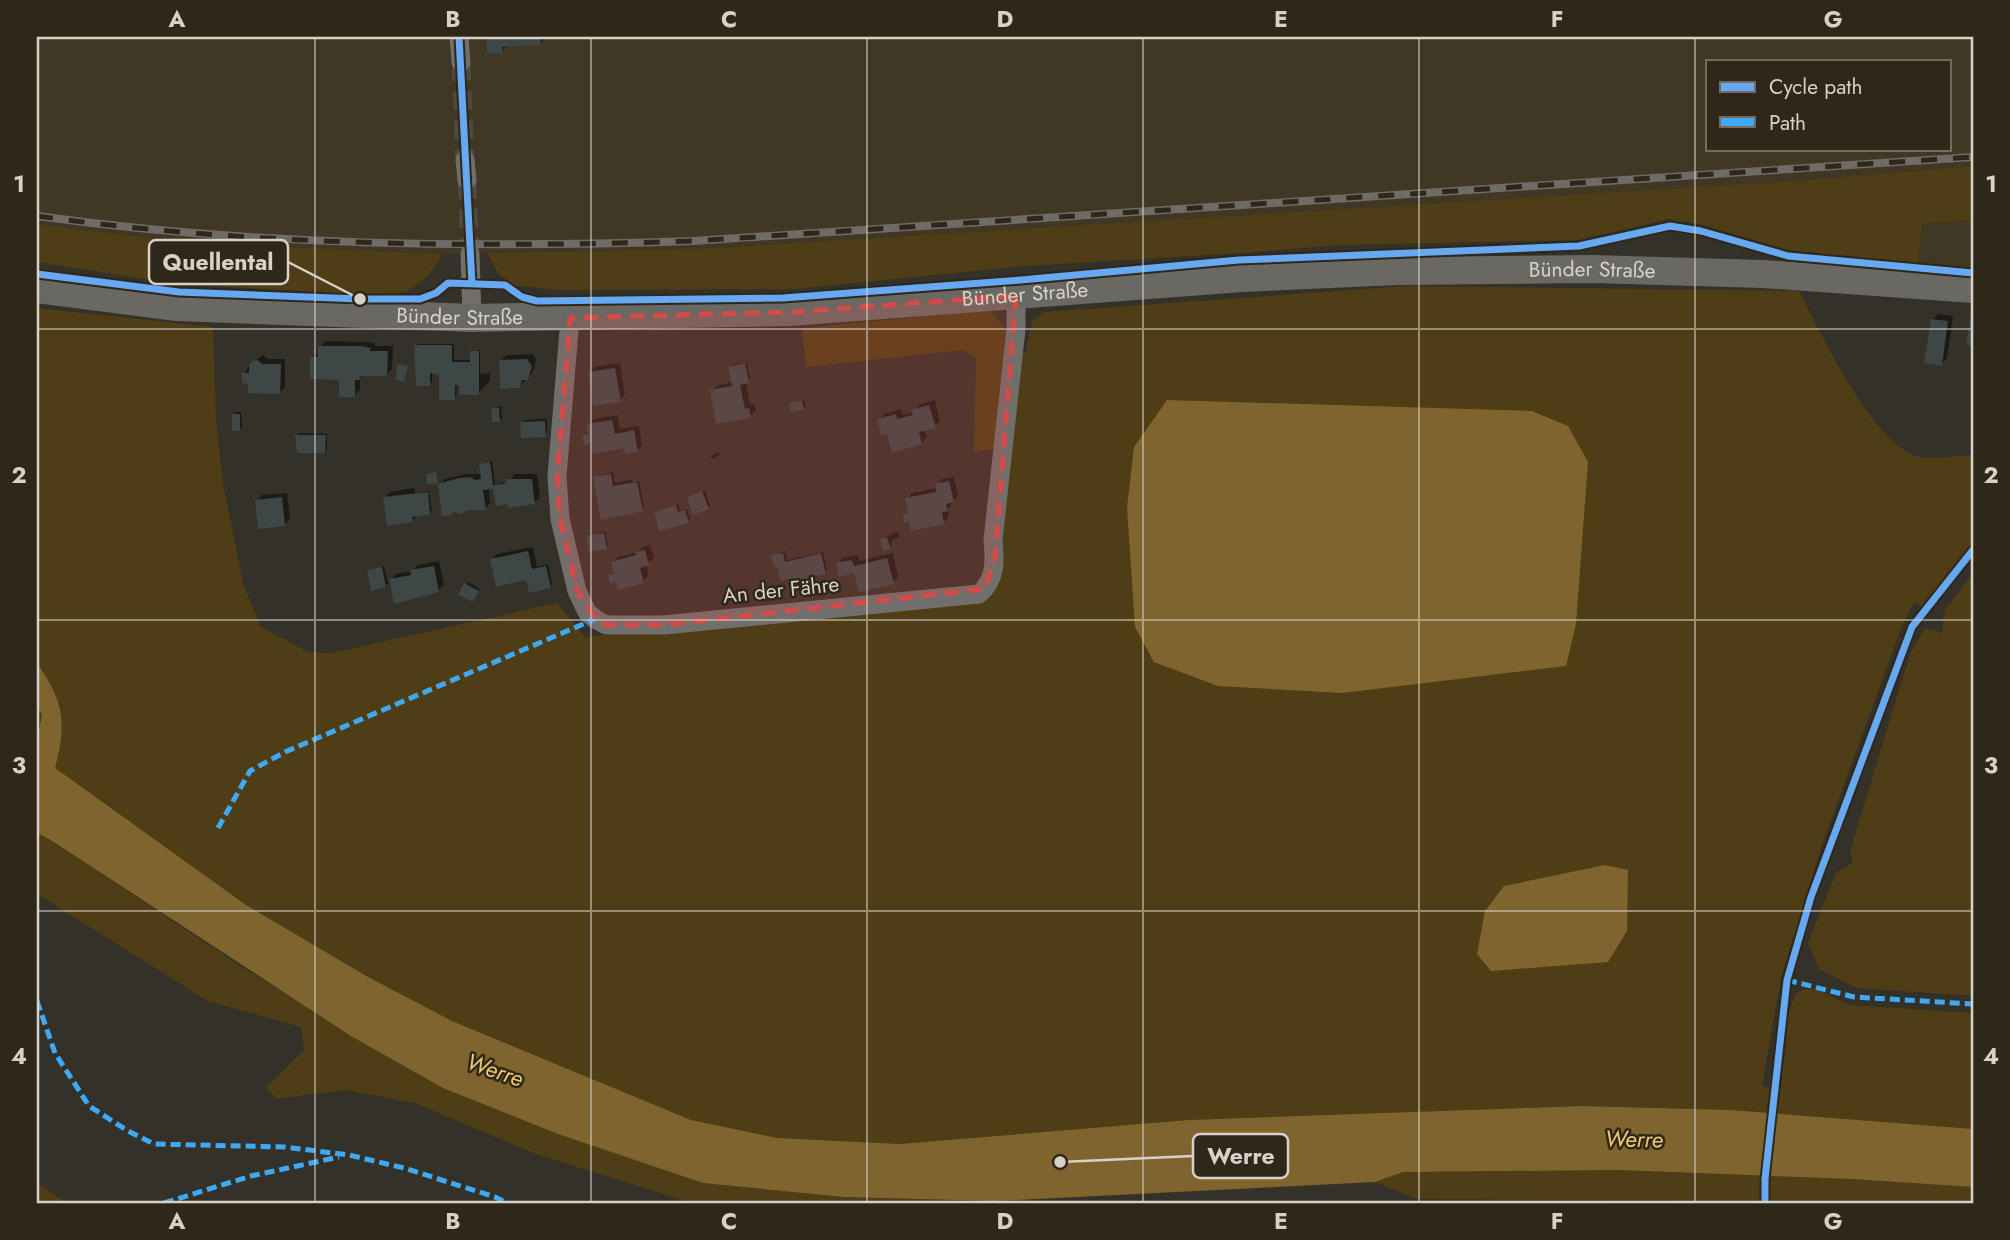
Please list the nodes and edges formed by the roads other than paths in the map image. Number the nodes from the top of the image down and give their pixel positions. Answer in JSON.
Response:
{"nodes":[{"id":1,"x":459,"y":37,"type":"edge"},
{"id":2,"x":461,"y":62,"type":"tunnel mouth"},
{"id":3,"x":470,"y":254,"type":"tunnel mouth"},
{"id":4,"x":37,"y":289,"type":"edge"},
{"id":5,"x":1973,"y":289,"type":"edge"},
{"id":6,"x":1016,"y":296,"type":"junction"},
{"id":7,"x":472,"y":318,"type":"junction"},
{"id":8,"x":570,"y":318,"type":"junction"}],
"edges":[{"from":1,"to":2,"type":"street"},
{"from":3,"to":7,"type":"street"},
{"from":4,"to":7,"type":"main road","name":"Bünder Straße"},
{"from":5,"to":6,"type":"main road","name":"Bünder Straße"},
{"from":6,"to":8,"type":"main road","name":"Bünder Straße"},
{"from":6,"to":8,"type":"street","name":"An der Fähre"},
{"from":7,"to":8,"type":"main road","name":"Bünder Straße"}]}
